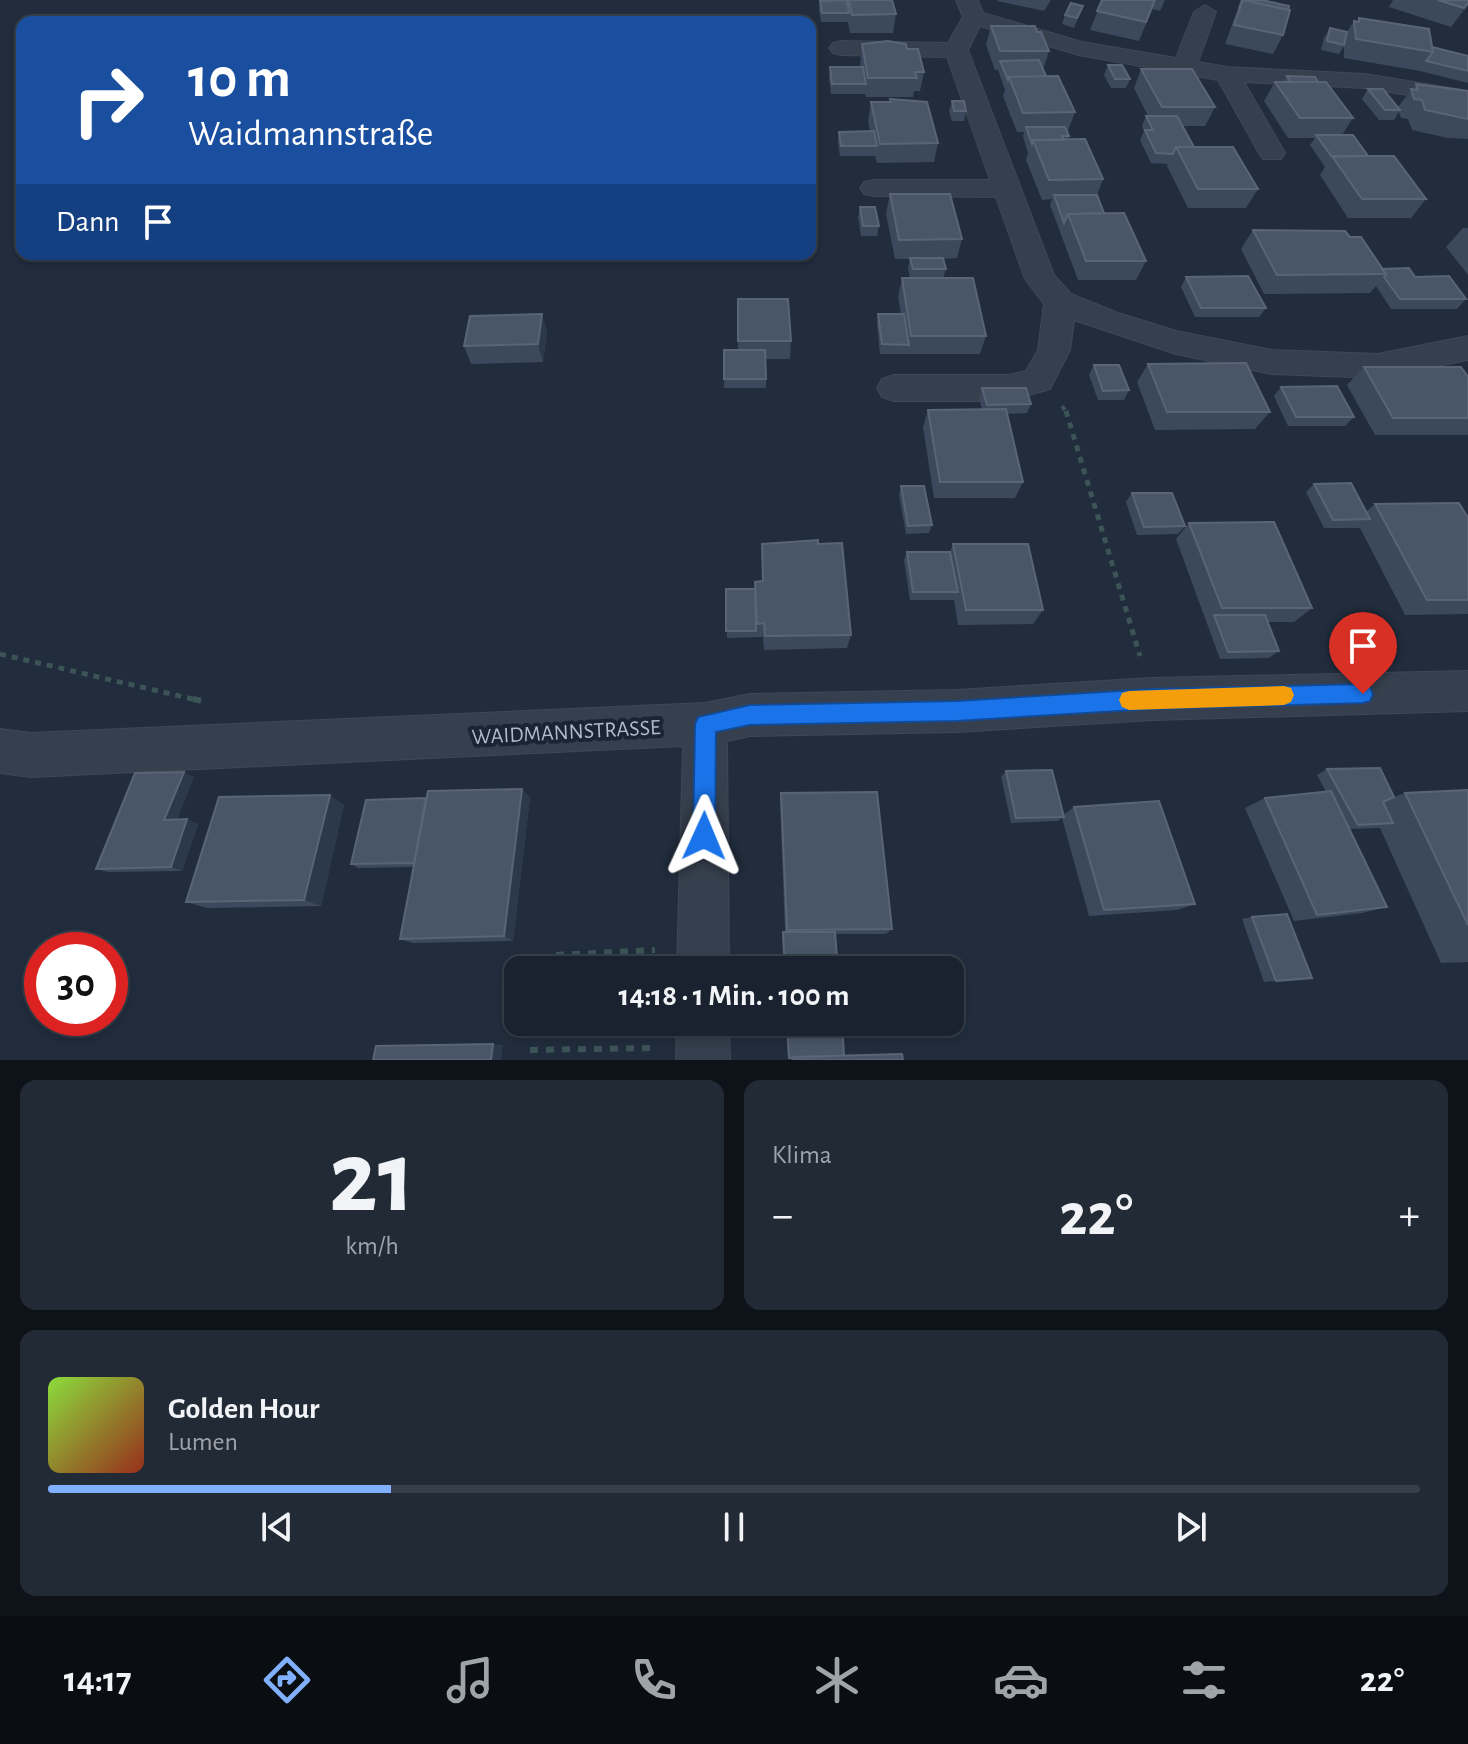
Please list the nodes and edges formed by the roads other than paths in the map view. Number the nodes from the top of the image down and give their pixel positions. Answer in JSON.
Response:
{"nodes":[{"id":1,"x":970,"y":9,"type":"edge"},
{"id":2,"x":1205,"y":12,"type":"dead end"},
{"id":3,"x":841,"y":48,"type":"dead end"},
{"id":4,"x":956,"y":50,"type":"junction"},
{"id":5,"x":1184,"y":67,"type":"junction"},
{"id":6,"x":1227,"y":74,"type":"junction"},
{"id":7,"x":1468,"y":98,"type":"edge"},
{"id":8,"x":1272,"y":153,"type":"dead end"},
{"id":9,"x":874,"y":188,"type":"dead end"},
{"id":10,"x":1006,"y":189,"type":"junction"},
{"id":11,"x":1060,"y":302,"type":"junction"},
{"id":12,"x":1468,"y":348,"type":"edge"},
{"id":13,"x":894,"y":388,"type":"dead end"},
{"id":14,"x":1468,"y":691,"type":"edge"},
{"id":15,"x":705,"y":724,"type":"junction"},
{"id":16,"x":0,"y":751,"type":"edge"},
{"id":17,"x":703,"y":956,"type":"edge"}],
"edges":[{"from":1,"to":4,"type":"street"},
{"from":1,"to":5,"type":"street"},
{"from":2,"to":5,"type":"street"},
{"from":3,"to":4,"type":"street"},
{"from":4,"to":10,"type":"street"},
{"from":5,"to":6,"type":"street"},
{"from":6,"to":7,"type":"street"},
{"from":6,"to":8,"type":"street"},
{"from":9,"to":10,"type":"street"},
{"from":10,"to":11,"type":"street"},
{"from":11,"to":12,"type":"street"},
{"from":11,"to":13,"type":"street"},
{"from":14,"to":15,"type":"street","name":"WAIDMANNSTRASSE"},
{"from":15,"to":16,"type":"street","name":"WAIDMANNSTRASSE"},
{"from":15,"to":17,"type":"street"}]}
